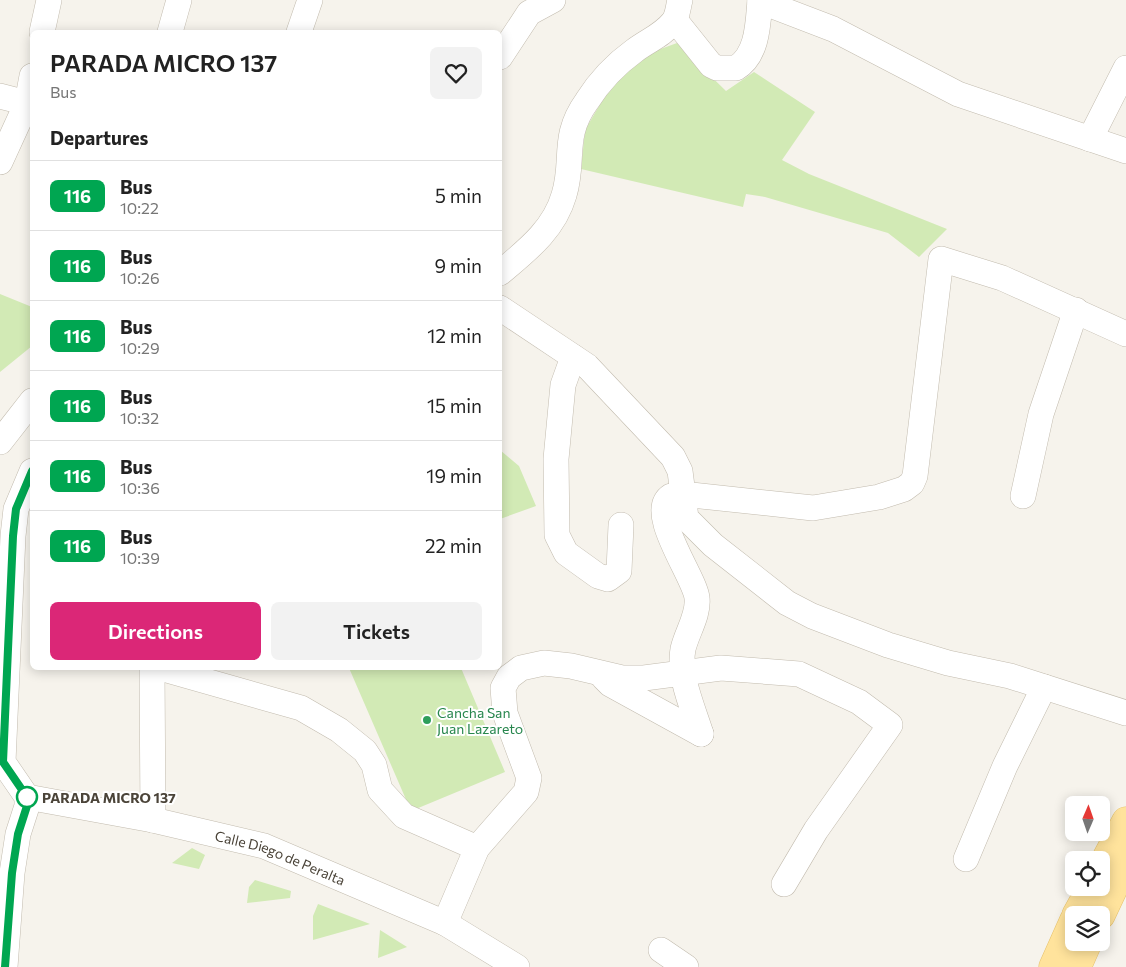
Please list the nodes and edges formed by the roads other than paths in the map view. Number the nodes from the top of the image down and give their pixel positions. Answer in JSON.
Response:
{"nodes":[{"id":1,"x":49,"y":0,"type":"edge"},
{"id":2,"x":179,"y":0,"type":"edge"},
{"id":3,"x":310,"y":0,"type":"edge"},
{"id":4,"x":553,"y":0,"type":"edge"},
{"id":5,"x":760,"y":1,"type":"edge"},
{"id":6,"x":522,"y":7,"type":"edge"},
{"id":7,"x":677,"y":10,"type":"edge"},
{"id":8,"x":42,"y":30,"type":"edge"},
{"id":9,"x":171,"y":30,"type":"edge"},
{"id":10,"x":300,"y":30,"type":"edge"},
{"id":11,"x":502,"y":52,"type":"edge"},
{"id":12,"x":1126,"y":68,"type":"edge"},
{"id":13,"x":0,"y":96,"type":"edge"},
{"id":14,"x":30,"y":102,"type":"edge"},
{"id":15,"x":1090,"y":139,"type":"junction"},
{"id":16,"x":1126,"y":151,"type":"edge"},
{"id":17,"x":0,"y":162,"type":"edge"},
{"id":18,"x":502,"y":271,"type":"edge"},
{"id":19,"x":502,"y":309,"type":"edge"},
{"id":20,"x":1076,"y":310,"type":"junction"},
{"id":21,"x":1126,"y":334,"type":"edge"},
{"id":22,"x":573,"y":358,"type":"junction"},
{"id":23,"x":30,"y":404,"type":"edge"},
{"id":24,"x":0,"y":442,"type":"edge"},
{"id":25,"x":30,"y":476,"type":"edge"},
{"id":26,"x":682,"y":494,"type":"junction"},
{"id":27,"x":1023,"y":496,"type":"dead end"},
{"id":28,"x":621,"y":525,"type":"dead end"},
{"id":29,"x":152,"y":670,"type":"edge"},
{"id":30,"x":167,"y":670,"type":"edge"},
{"id":31,"x":600,"y":673,"type":"junction"},
{"id":32,"x":683,"y":674,"type":"junction"},
{"id":33,"x":1044,"y":687,"type":"junction"},
{"id":34,"x":1126,"y":713,"type":"edge"},
{"id":35,"x":27,"y":797,"type":"junction"},
{"id":36,"x":153,"y":820,"type":"junction"},
{"id":37,"x":1126,"y":821,"type":"edge"},
{"id":38,"x":477,"y":848,"type":"junction"},
{"id":39,"x":1110,"y":851,"type":"edge"},
{"id":40,"x":966,"y":859,"type":"dead end"},
{"id":41,"x":1126,"y":862,"type":"edge"},
{"id":42,"x":784,"y":884,"type":"dead end"},
{"id":43,"x":1105,"y":906,"type":"edge"},
{"id":44,"x":445,"y":923,"type":"junction"},
{"id":45,"x":1065,"y":940,"type":"edge"},
{"id":46,"x":661,"y":950,"type":"dead end"},
{"id":47,"x":1084,"y":951,"type":"edge"},
{"id":48,"x":5,"y":967,"type":"edge"},
{"id":49,"x":516,"y":967,"type":"edge"},
{"id":50,"x":686,"y":967,"type":"edge"},
{"id":51,"x":1053,"y":967,"type":"edge"},
{"id":52,"x":1077,"y":967,"type":"edge"}],
"edges":[{"from":1,"to":8,"type":"street"},
{"from":2,"to":9,"type":"street"},
{"from":3,"to":10,"type":"street"},
{"from":4,"to":6,"type":"street"},
{"from":5,"to":7,"type":"street"},
{"from":5,"to":15,"type":"street"},
{"from":6,"to":11,"type":"street"},
{"from":7,"to":18,"type":"street"},
{"from":12,"to":15,"type":"street"},
{"from":13,"to":14,"type":"street"},
{"from":14,"to":17,"type":"street"},
{"from":15,"to":16,"type":"street"},
{"from":19,"to":22,"type":"street"},
{"from":20,"to":21,"type":"street"},
{"from":20,"to":26,"type":"street"},
{"from":20,"to":27,"type":"street"},
{"from":22,"to":26,"type":"street"},
{"from":22,"to":28,"type":"street"},
{"from":23,"to":24,"type":"street"},
{"from":25,"to":35,"type":"street"},
{"from":26,"to":32,"type":"street"},
{"from":26,"to":33,"type":"street"},
{"from":29,"to":36,"type":"street"},
{"from":30,"to":38,"type":"street"},
{"from":31,"to":32,"type":"street"},
{"from":31,"to":32,"type":"street"},
{"from":31,"to":38,"type":"street"},
{"from":32,"to":42,"type":"street"},
{"from":33,"to":34,"type":"street"},
{"from":33,"to":40,"type":"street"},
{"from":35,"to":36,"type":"street","name":"Calle Diego de Peralta"},
{"from":35,"to":48,"type":"street"},
{"from":36,"to":44,"type":"street","name":"Calle Diego de Peralta"},
{"from":37,"to":39,"type":"main road"},
{"from":38,"to":44,"type":"street"},
{"from":41,"to":43,"type":"main road"},
{"from":44,"to":49,"type":"street","name":"Calle Diego de Peralta"},
{"from":45,"to":51,"type":"main road"},
{"from":46,"to":50,"type":"street"},
{"from":47,"to":52,"type":"main road"}]}
